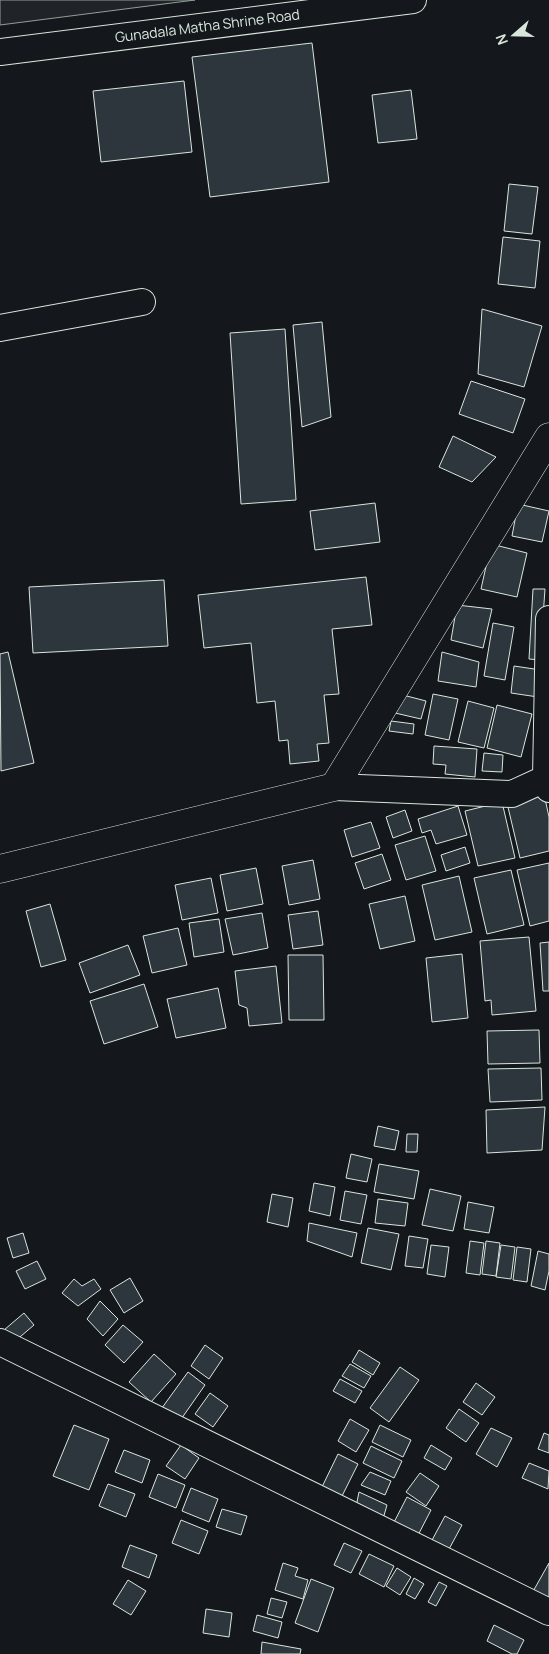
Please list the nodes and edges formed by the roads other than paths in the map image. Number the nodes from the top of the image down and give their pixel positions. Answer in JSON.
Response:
{"nodes":[{"id":1,"x":413,"y":0,"type":"edge"},
{"id":2,"x":0,"y":52,"type":"edge"},
{"id":3,"x":142,"y":302,"type":"dead end"},
{"id":4,"x":0,"y":328,"type":"edge"},
{"id":5,"x":549,"y":437,"type":"edge"},
{"id":6,"x":549,"y":619,"type":"edge"},
{"id":7,"x":548,"y":782,"type":"edge"},
{"id":8,"x":334,"y":787,"type":"junction"},
{"id":9,"x":0,"y":869,"type":"edge"},
{"id":10,"x":0,"y":1342,"type":"edge"},
{"id":11,"x":549,"y":1612,"type":"edge"}],
"edges":[{"from":1,"to":2,"type":"street","name":"Gunadala Matha Shrine Road"},
{"from":3,"to":4,"type":"street"},
{"from":5,"to":8,"type":"street"},
{"from":6,"to":7,"type":"street"},
{"from":7,"to":8,"type":"street"},
{"from":8,"to":9,"type":"street"},
{"from":10,"to":11,"type":"street"}]}
